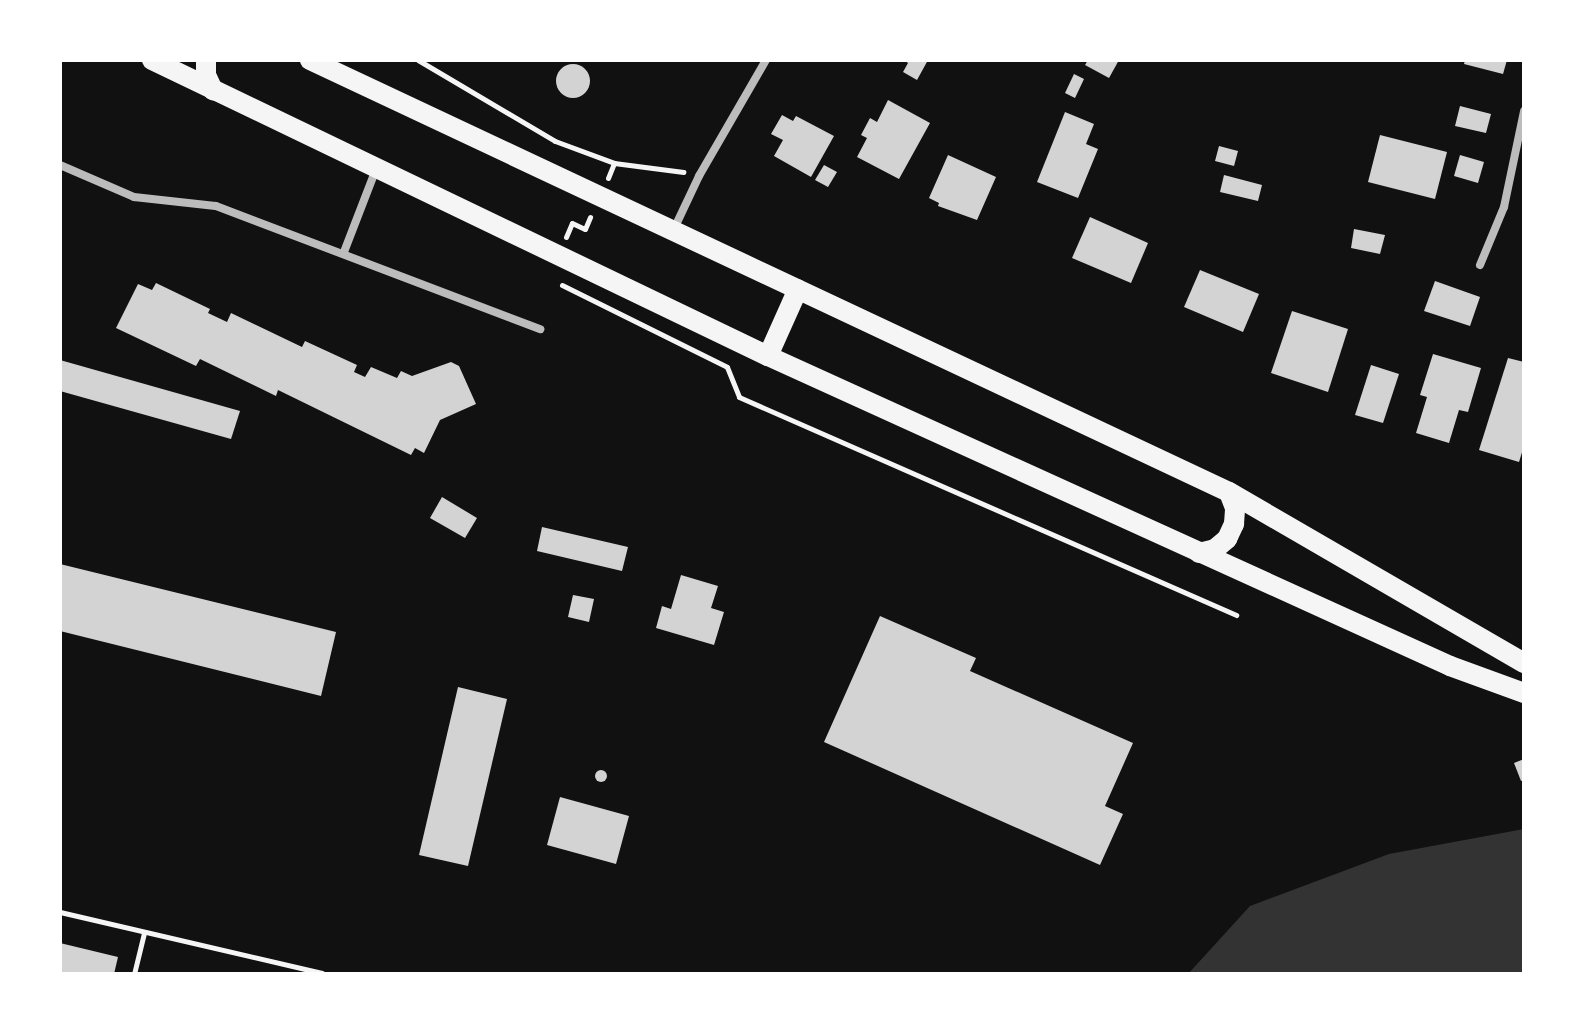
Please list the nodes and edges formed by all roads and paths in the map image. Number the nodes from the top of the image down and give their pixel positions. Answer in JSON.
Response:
{"nodes":[{"id":1,"x":152,"y":60,"type":"edge"},
{"id":2,"x":206,"y":60,"type":"edge"},
{"id":3,"x":310,"y":60,"type":"edge"},
{"id":4,"x":418,"y":60,"type":"edge"},
{"id":5,"x":766,"y":60,"type":"edge"},
{"id":6,"x":213,"y":90,"type":"junction"},
{"id":7,"x":1524,"y":111,"type":"edge"},
{"id":8,"x":614,"y":163,"type":"junction"},
{"id":9,"x":60,"y":165,"type":"edge"},
{"id":10,"x":376,"y":169,"type":"junction"},
{"id":11,"x":699,"y":176,"type":"junction"},
{"id":12,"x":600,"y":195,"type":"junction"},
{"id":13,"x":674,"y":229,"type":"junction"},
{"id":14,"x":344,"y":252,"type":"junction"},
{"id":15,"x":558,"y":254,"type":"junction"},
{"id":16,"x":1480,"y":265,"type":"dead end"},
{"id":17,"x":798,"y":289,"type":"junction"},
{"id":18,"x":540,"y":329,"type":"dead end"},
{"id":19,"x":768,"y":356,"type":"junction"},
{"id":20,"x":1229,"y":492,"type":"junction"},
{"id":21,"x":1199,"y":553,"type":"junction"},
{"id":22,"x":1236,"y":615,"type":"dead end"},
{"id":23,"x":1524,"y":663,"type":"edge"},
{"id":24,"x":1524,"y":693,"type":"edge"},
{"id":25,"x":60,"y":912,"type":"edge"},
{"id":26,"x":144,"y":933,"type":"junction"},
{"id":27,"x":322,"y":973,"type":"edge"},
{"id":28,"x":134,"y":974,"type":"edge"}],
"edges":[{"from":1,"to":6,"type":"main road"},
{"from":2,"to":6,"type":"main road"},
{"from":3,"to":12,"type":"main road"},
{"from":4,"to":8,"type":"path"},
{"from":5,"to":11,"type":"street"},
{"from":6,"to":10,"type":"main road"},
{"from":7,"to":16,"type":"street"},
{"from":8,"to":11,"type":"path"},
{"from":8,"to":12,"type":"path"},
{"from":9,"to":14,"type":"street"},
{"from":10,"to":14,"type":"street"},
{"from":10,"to":15,"type":"main road"},
{"from":11,"to":13,"type":"street"},
{"from":12,"to":13,"type":"main road"},
{"from":12,"to":15,"type":"path"},
{"from":13,"to":17,"type":"main road"},
{"from":14,"to":18,"type":"street"},
{"from":15,"to":19,"type":"main road"},
{"from":15,"to":22,"type":"path"},
{"from":17,"to":19,"type":"main road"},
{"from":17,"to":20,"type":"main road"},
{"from":19,"to":21,"type":"main road"},
{"from":20,"to":21,"type":"main road"},
{"from":20,"to":23,"type":"main road"},
{"from":21,"to":24,"type":"main road"},
{"from":25,"to":26,"type":"path"},
{"from":26,"to":27,"type":"path"},
{"from":26,"to":28,"type":"path"}]}
